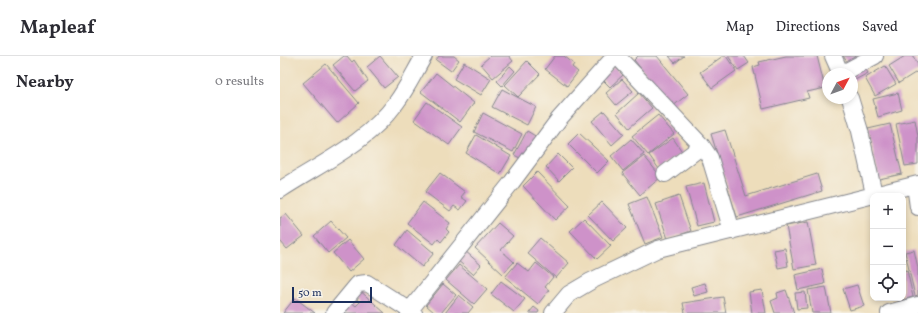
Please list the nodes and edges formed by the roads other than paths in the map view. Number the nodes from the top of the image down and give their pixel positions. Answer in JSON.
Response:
{"nodes":[{"id":1,"x":424,"y":56,"type":"edge"},
{"id":2,"x":616,"y":56,"type":"edge"},
{"id":3,"x":832,"y":56,"type":"edge"},
{"id":4,"x":875,"y":56,"type":"edge"},
{"id":5,"x":838,"y":68,"type":"edge"},
{"id":6,"x":852,"y":68,"type":"edge"},
{"id":7,"x":852,"y":104,"type":"edge"},
{"id":8,"x":702,"y":146,"type":"junction"},
{"id":9,"x":665,"y":174,"type":"dead end"},
{"id":10,"x":916,"y":185,"type":"edge"},
{"id":11,"x":280,"y":190,"type":"edge"},
{"id":12,"x":874,"y":193,"type":"edge"},
{"id":13,"x":879,"y":193,"type":"edge"},
{"id":14,"x":870,"y":195,"type":"edge"},
{"id":15,"x":918,"y":207,"type":"edge"},
{"id":16,"x":732,"y":231,"type":"junction"},
{"id":17,"x":918,"y":305,"type":"edge"},
{"id":18,"x":412,"y":311,"type":"edge"},
{"id":19,"x":334,"y":313,"type":"edge"},
{"id":20,"x":553,"y":313,"type":"edge"},
{"id":21,"x":889,"y":313,"type":"edge"}],
"edges":[{"from":1,"to":11,"type":"street"},
{"from":2,"to":8,"type":"street"},
{"from":2,"to":18,"type":"street"},
{"from":3,"to":5,"type":"street"},
{"from":4,"to":6,"type":"street"},
{"from":7,"to":12,"type":"street"},
{"from":8,"to":9,"type":"street"},
{"from":8,"to":16,"type":"street"},
{"from":10,"to":13,"type":"street"},
{"from":10,"to":15,"type":"street"},
{"from":14,"to":16,"type":"street"},
{"from":16,"to":20,"type":"street"},
{"from":17,"to":21,"type":"street"},
{"from":18,"to":19,"type":"street"}]}
